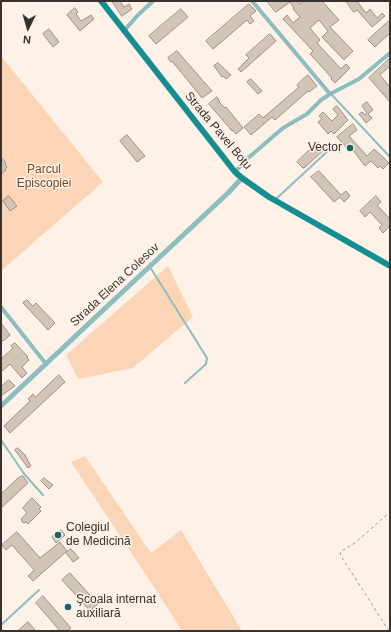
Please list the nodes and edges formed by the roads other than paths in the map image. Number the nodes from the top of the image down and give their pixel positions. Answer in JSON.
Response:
{"nodes":[{"id":1,"x":101,"y":1,"type":"edge"},
{"id":2,"x":154,"y":1,"type":"edge"},
{"id":3,"x":252,"y":1,"type":"edge"},
{"id":4,"x":124,"y":31,"type":"junction"},
{"id":5,"x":390,"y":52,"type":"edge"},
{"id":6,"x":330,"y":94,"type":"junction"},
{"id":7,"x":340,"y":152,"type":"dead end"},
{"id":8,"x":390,"y":157,"type":"edge"},
{"id":9,"x":235,"y":172,"type":"junction"},
{"id":10,"x":242,"y":178,"type":"junction"},
{"id":11,"x":275,"y":200,"type":"junction"},
{"id":12,"x":390,"y":266,"type":"edge"},
{"id":13,"x":150,"y":267,"type":"junction"},
{"id":14,"x":1,"y":307,"type":"edge"},
{"id":15,"x":46,"y":364,"type":"junction"},
{"id":16,"x":185,"y":382,"type":"dead end"},
{"id":17,"x":1,"y":406,"type":"edge"},
{"id":18,"x":1,"y":440,"type":"edge"},
{"id":19,"x":43,"y":495,"type":"dead end"},
{"id":20,"x":39,"y":590,"type":"dead end"},
{"id":21,"x":1,"y":625,"type":"edge"}],
"edges":[{"from":1,"to":4,"type":"main road","name":"Strada Pavel Boțu"},
{"from":2,"to":4,"type":"street"},
{"from":3,"to":6,"type":"street"},
{"from":4,"to":9,"type":"main road","name":"Strada Pavel Boțu"},
{"from":5,"to":6,"type":"street"},
{"from":6,"to":8,"type":"lane"},
{"from":6,"to":9,"type":"street"},
{"from":7,"to":11,"type":"lane"},
{"from":9,"to":10,"type":"main road","name":"Strada Pavel Boțu"},
{"from":10,"to":11,"type":"main road","name":"Strada Pavel Boțu"},
{"from":10,"to":13,"type":"street","name":"Strada Elena Colesov"},
{"from":11,"to":12,"type":"main road","name":"Strada Pavel Boțu"},
{"from":13,"to":15,"type":"street","name":"Strada Elena Colesov"},
{"from":13,"to":16,"type":"lane"},
{"from":14,"to":15,"type":"street"},
{"from":15,"to":17,"type":"street","name":"Strada Elena Colesov"},
{"from":18,"to":19,"type":"lane"},
{"from":20,"to":21,"type":"lane"}]}
